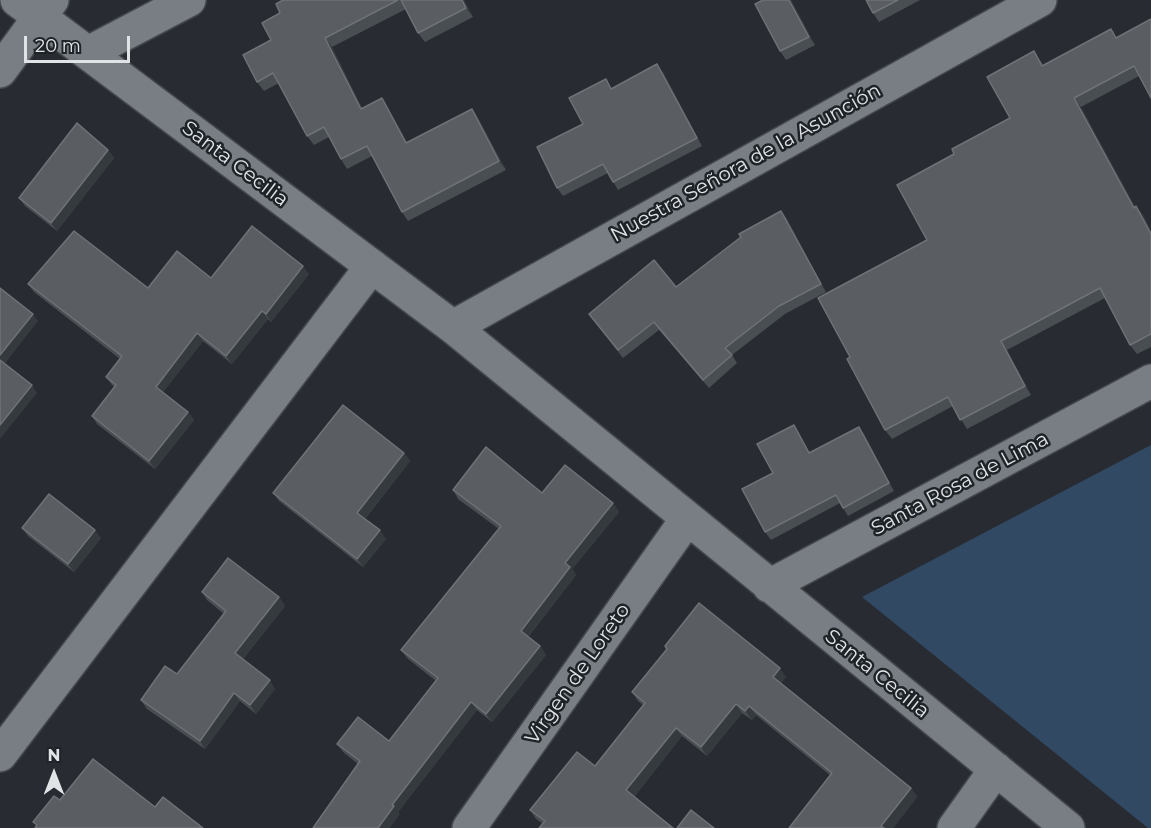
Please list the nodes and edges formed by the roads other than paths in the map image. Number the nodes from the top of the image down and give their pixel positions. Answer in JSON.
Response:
{"nodes":[{"id":1,"x":189,"y":0,"type":"edge"},
{"id":2,"x":1040,"y":0,"type":"edge"},
{"id":3,"x":36,"y":6,"type":"edge"},
{"id":4,"x":88,"y":53,"type":"junction"},
{"id":5,"x":0,"y":71,"type":"edge"},
{"id":6,"x":372,"y":266,"type":"junction"},
{"id":7,"x":453,"y":327,"type":"junction"},
{"id":8,"x":1151,"y":381,"type":"edge"},
{"id":9,"x":687,"y":519,"type":"junction"},
{"id":10,"x":769,"y":586,"type":"junction"},
{"id":11,"x":0,"y":755,"type":"edge"},
{"id":12,"x":996,"y":770,"type":"junction"},
{"id":13,"x":469,"y":828,"type":"edge"},
{"id":14,"x":954,"y":828,"type":"edge"},
{"id":15,"x":1068,"y":828,"type":"edge"}],
"edges":[{"from":1,"to":4,"type":"street"},
{"from":2,"to":7,"type":"street","name":"Nuestra Señora de la Asunción"},
{"from":3,"to":4,"type":"street","name":"Santa Cecilia"},
{"from":3,"to":5,"type":"street"},
{"from":4,"to":6,"type":"street","name":"Santa Cecilia"},
{"from":6,"to":7,"type":"street","name":"Santa Cecilia"},
{"from":6,"to":11,"type":"street"},
{"from":7,"to":9,"type":"street","name":"Santa Cecilia"},
{"from":8,"to":10,"type":"street","name":"Santa Rosa de Lima"},
{"from":9,"to":10,"type":"street","name":"Santa Cecilia"},
{"from":9,"to":13,"type":"street","name":"Virgen de Loreto"},
{"from":10,"to":12,"type":"street","name":"Santa Cecilia"},
{"from":12,"to":14,"type":"street"},
{"from":12,"to":15,"type":"street","name":"Santa Cecilia"}]}
